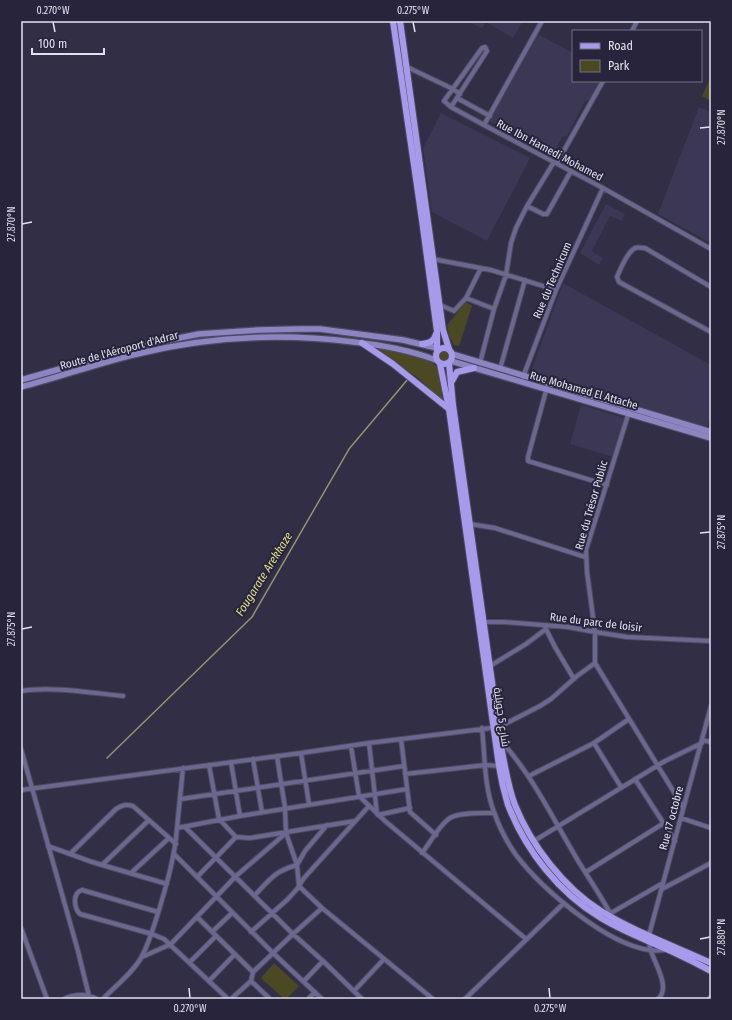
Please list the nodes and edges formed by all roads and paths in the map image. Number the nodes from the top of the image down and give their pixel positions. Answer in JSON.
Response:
{"nodes":[{"id":1,"x":393,"y":21,"type":"edge"},
{"id":2,"x":400,"y":21,"type":"edge"},
{"id":3,"x":542,"y":21,"type":"edge"},
{"id":4,"x":637,"y":21,"type":"edge"},
{"id":5,"x":632,"y":30,"type":"edge"},
{"id":6,"x":407,"y":67,"type":"junction"},
{"id":7,"x":602,"y":82,"type":"edge"},
{"id":8,"x":453,"y":89,"type":"junction"},
{"id":9,"x":460,"y":94,"type":"junction"},
{"id":10,"x":457,"y":98,"type":"junction"},
{"id":11,"x":451,"y":107,"type":"junction"},
{"id":12,"x":490,"y":116,"type":"junction"},
{"id":13,"x":484,"y":125,"type":"junction"},
{"id":14,"x":555,"y":163,"type":"junction"},
{"id":15,"x":571,"y":171,"type":"junction"},
{"id":16,"x":603,"y":188,"type":"junction"},
{"id":17,"x":527,"y":206,"type":"junction"},
{"id":18,"x":711,"y":249,"type":"edge"},
{"id":19,"x":433,"y":259,"type":"junction"},
{"id":20,"x":481,"y":268,"type":"junction"},
{"id":21,"x":506,"y":275,"type":"junction"},
{"id":22,"x":525,"y":280,"type":"junction"},
{"id":23,"x":711,"y":287,"type":"edge"},
{"id":24,"x":556,"y":290,"type":"junction"},
{"id":25,"x":466,"y":298,"type":"junction"},
{"id":26,"x":440,"y":305,"type":"junction"},
{"id":27,"x":494,"y":309,"type":"junction"},
{"id":28,"x":334,"y":330,"type":"junction"},
{"id":29,"x":437,"y":331,"type":"junction"},
{"id":30,"x":711,"y":332,"type":"edge"},
{"id":31,"x":363,"y":334,"type":"junction"},
{"id":32,"x":334,"y":339,"type":"junction"},
{"id":33,"x":362,"y":343,"type":"junction"},
{"id":34,"x":422,"y":344,"type":"junction"},
{"id":35,"x":439,"y":349,"type":"junction"},
{"id":36,"x":451,"y":351,"type":"junction"},
{"id":37,"x":438,"y":362,"type":"junction"},
{"id":38,"x":450,"y":362,"type":"junction"},
{"id":39,"x":480,"y":363,"type":"junction"},
{"id":40,"x":474,"y":368,"type":"junction"},
{"id":41,"x":500,"y":369,"type":"junction"},
{"id":42,"x":523,"y":379,"type":"junction"},
{"id":43,"x":21,"y":380,"type":"edge"},
{"id":44,"x":451,"y":385,"type":"junction"},
{"id":45,"x":547,"y":386,"type":"junction"},
{"id":46,"x":21,"y":387,"type":"edge"},
{"id":47,"x":449,"y":410,"type":"junction"},
{"id":48,"x":629,"y":410,"type":"junction"},
{"id":49,"x":656,"y":418,"type":"junction"},
{"id":50,"x":711,"y":432,"type":"edge"},
{"id":51,"x":711,"y":438,"type":"edge"},
{"id":52,"x":607,"y":485,"type":"junction"},
{"id":53,"x":463,"y":494,"type":"junction"},
{"id":54,"x":470,"y":524,"type":"junction"},
{"id":55,"x":585,"y":557,"type":"junction"},
{"id":56,"x":481,"y":622,"type":"junction"},
{"id":57,"x":545,"y":627,"type":"junction"},
{"id":58,"x":595,"y":632,"type":"junction"},
{"id":59,"x":711,"y":641,"type":"edge"},
{"id":60,"x":595,"y":663,"type":"junction"},
{"id":61,"x":490,"y":666,"type":"junction"},
{"id":62,"x":574,"y":679,"type":"junction"},
{"id":63,"x":21,"y":691,"type":"edge"},
{"id":64,"x":123,"y":696,"type":"dead end"},
{"id":65,"x":711,"y":706,"type":"edge"},
{"id":66,"x":629,"y":719,"type":"junction"},
{"id":67,"x":496,"y":727,"type":"junction"},
{"id":68,"x":482,"y":728,"type":"junction"},
{"id":69,"x":401,"y":739,"type":"junction"},
{"id":70,"x":501,"y":741,"type":"junction"},
{"id":71,"x":702,"y":742,"type":"junction"},
{"id":72,"x":711,"y":742,"type":"edge"},
{"id":73,"x":369,"y":743,"type":"junction"},
{"id":74,"x":594,"y":743,"type":"junction"},
{"id":75,"x":351,"y":746,"type":"junction"},
{"id":76,"x":21,"y":749,"type":"edge"},
{"id":77,"x":301,"y":753,"type":"junction"},
{"id":78,"x":277,"y":756,"type":"junction"},
{"id":79,"x":253,"y":759,"type":"junction"},
{"id":80,"x":231,"y":762,"type":"junction"},
{"id":81,"x":209,"y":765,"type":"junction"},
{"id":82,"x":486,"y":765,"type":"junction"},
{"id":83,"x":404,"y":766,"type":"junction"},
{"id":84,"x":499,"y":766,"type":"junction"},
{"id":85,"x":658,"y":766,"type":"junction"},
{"id":86,"x":183,"y":768,"type":"junction"},
{"id":87,"x":372,"y":770,"type":"junction"},
{"id":88,"x":355,"y":773,"type":"junction"},
{"id":89,"x":405,"y":774,"type":"junction"},
{"id":90,"x":529,"y":776,"type":"junction"},
{"id":91,"x":635,"y":778,"type":"junction"},
{"id":92,"x":305,"y":780,"type":"junction"},
{"id":93,"x":281,"y":783,"type":"junction"},
{"id":94,"x":258,"y":787,"type":"junction"},
{"id":95,"x":621,"y":787,"type":"junction"},
{"id":96,"x":32,"y":789,"type":"junction"},
{"id":97,"x":407,"y":789,"type":"junction"},
{"id":98,"x":21,"y":790,"type":"edge"},
{"id":99,"x":236,"y":790,"type":"junction"},
{"id":100,"x":214,"y":794,"type":"junction"},
{"id":101,"x":375,"y":794,"type":"junction"},
{"id":102,"x":359,"y":796,"type":"junction"},
{"id":103,"x":181,"y":799,"type":"junction"},
{"id":104,"x":309,"y":804,"type":"junction"},
{"id":105,"x":369,"y":806,"type":"junction"},
{"id":106,"x":683,"y":807,"type":"junction"},
{"id":107,"x":285,"y":808,"type":"junction"},
{"id":108,"x":410,"y":808,"type":"junction"},
{"id":109,"x":262,"y":812,"type":"junction"},
{"id":110,"x":494,"y":813,"type":"junction"},
{"id":111,"x":378,"y":814,"type":"junction"},
{"id":112,"x":240,"y":816,"type":"junction"},
{"id":113,"x":681,"y":818,"type":"junction"},
{"id":114,"x":219,"y":819,"type":"junction"},
{"id":115,"x":148,"y":820,"type":"junction"},
{"id":116,"x":355,"y":821,"type":"junction"},
{"id":117,"x":664,"y":823,"type":"junction"},
{"id":118,"x":327,"y":825,"type":"junction"},
{"id":119,"x":558,"y":826,"type":"junction"},
{"id":120,"x":185,"y":827,"type":"junction"},
{"id":121,"x":177,"y":828,"type":"junction"},
{"id":122,"x":711,"y":828,"type":"edge"},
{"id":123,"x":285,"y":833,"type":"junction"},
{"id":124,"x":436,"y":835,"type":"junction"},
{"id":125,"x":236,"y":837,"type":"junction"},
{"id":126,"x":169,"y":838,"type":"junction"},
{"id":127,"x":534,"y":841,"type":"junction"},
{"id":128,"x":675,"y":841,"type":"junction"},
{"id":129,"x":176,"y":844,"type":"junction"},
{"id":130,"x":48,"y":846,"type":"junction"},
{"id":131,"x":422,"y":853,"type":"junction"},
{"id":132,"x":70,"y":854,"type":"junction"},
{"id":133,"x":174,"y":854,"type":"junction"},
{"id":134,"x":216,"y":858,"type":"junction"},
{"id":135,"x":711,"y":863,"type":"edge"},
{"id":136,"x":102,"y":865,"type":"junction"},
{"id":137,"x":297,"y":865,"type":"junction"},
{"id":138,"x":586,"y":872,"type":"junction"},
{"id":139,"x":131,"y":873,"type":"junction"},
{"id":140,"x":236,"y":876,"type":"junction"},
{"id":141,"x":197,"y":877,"type":"junction"},
{"id":142,"x":664,"y":883,"type":"junction"},
{"id":143,"x":168,"y":884,"type":"junction"},
{"id":144,"x":299,"y":886,"type":"junction"},
{"id":145,"x":662,"y":889,"type":"junction"},
{"id":146,"x":255,"y":895,"type":"junction"},
{"id":147,"x":217,"y":898,"type":"junction"},
{"id":148,"x":564,"y":903,"type":"junction"},
{"id":149,"x":322,"y":908,"type":"junction"},
{"id":150,"x":158,"y":912,"type":"junction"},
{"id":151,"x":273,"y":912,"type":"junction"},
{"id":152,"x":232,"y":913,"type":"junction"},
{"id":153,"x":612,"y":915,"type":"junction"},
{"id":154,"x":197,"y":917,"type":"junction"},
{"id":155,"x":21,"y":928,"type":"edge"},
{"id":156,"x":251,"y":932,"type":"junction"},
{"id":157,"x":152,"y":934,"type":"junction"},
{"id":158,"x":214,"y":934,"type":"junction"},
{"id":159,"x":293,"y":934,"type":"junction"},
{"id":160,"x":649,"y":938,"type":"junction"},
{"id":161,"x":526,"y":939,"type":"junction"},
{"id":162,"x":171,"y":944,"type":"junction"},
{"id":163,"x":650,"y":950,"type":"junction"},
{"id":164,"x":667,"y":950,"type":"junction"},
{"id":165,"x":273,"y":953,"type":"junction"},
{"id":166,"x":235,"y":954,"type":"junction"},
{"id":167,"x":142,"y":957,"type":"junction"},
{"id":168,"x":384,"y":959,"type":"junction"},
{"id":169,"x":323,"y":961,"type":"junction"},
{"id":170,"x":190,"y":962,"type":"junction"},
{"id":171,"x":711,"y":963,"type":"edge"},
{"id":172,"x":711,"y":971,"type":"edge"},
{"id":173,"x":253,"y":972,"type":"junction"},
{"id":174,"x":209,"y":981,"type":"junction"},
{"id":175,"x":251,"y":981,"type":"junction"},
{"id":176,"x":304,"y":981,"type":"junction"},
{"id":177,"x":354,"y":991,"type":"junction"},
{"id":178,"x":314,"y":992,"type":"junction"},
{"id":179,"x":89,"y":996,"type":"junction"},
{"id":180,"x":47,"y":999,"type":"edge"},
{"id":181,"x":64,"y":999,"type":"edge"},
{"id":182,"x":96,"y":999,"type":"edge"},
{"id":183,"x":102,"y":999,"type":"edge"},
{"id":184,"x":230,"y":999,"type":"edge"},
{"id":185,"x":270,"y":999,"type":"edge"},
{"id":186,"x":308,"y":999,"type":"edge"},
{"id":187,"x":322,"y":999,"type":"edge"},
{"id":188,"x":362,"y":999,"type":"edge"},
{"id":189,"x":433,"y":999,"type":"edge"},
{"id":190,"x":465,"y":999,"type":"edge"},
{"id":191,"x":658,"y":999,"type":"edge"}],
"edges":[{"from":1,"to":29,"type":"main road"},
{"from":2,"to":6,"type":"main road"},
{"from":3,"to":12,"type":"street","name":"Rue Ibn Hamedi Mohamed"},
{"from":4,"to":5,"type":"street"},
{"from":6,"to":8,"type":"street"},
{"from":6,"to":19,"type":"main road"},
{"from":7,"to":14,"type":"street"},
{"from":8,"to":9,"type":"street"},
{"from":8,"to":9,"type":"street"},
{"from":8,"to":11,"type":"street"},
{"from":9,"to":10,"type":"street"},
{"from":10,"to":11,"type":"street"},
{"from":10,"to":12,"type":"street"},
{"from":11,"to":13,"type":"street"},
{"from":12,"to":13,"type":"street","name":"Rue Ibn Hamedi Mohamed"},
{"from":13,"to":14,"type":"street","name":"Rue Ibn Hamedi Mohamed"},
{"from":14,"to":15,"type":"street","name":"Rue Ibn Hamedi Mohamed"},
{"from":14,"to":17,"type":"street"},
{"from":15,"to":16,"type":"street","name":"Rue Ibn Hamedi Mohamed"},
{"from":15,"to":17,"type":"street"},
{"from":16,"to":18,"type":"street","name":"Rue Ibn Hamedi Mohamed"},
{"from":16,"to":24,"type":"street","name":"Rue du Technicum"},
{"from":17,"to":21,"type":"street"},
{"from":19,"to":20,"type":"street"},
{"from":19,"to":26,"type":"main road"},
{"from":20,"to":21,"type":"street"},
{"from":20,"to":25,"type":"street"},
{"from":21,"to":22,"type":"street"},
{"from":21,"to":27,"type":"street"},
{"from":22,"to":24,"type":"street"},
{"from":22,"to":41,"type":"street"},
{"from":23,"to":30,"type":"street"},
{"from":24,"to":42,"type":"street","name":"Rue du Technicum"},
{"from":25,"to":26,"type":"street"},
{"from":25,"to":27,"type":"street"},
{"from":26,"to":36,"type":"main road"},
{"from":27,"to":39,"type":"street"},
{"from":28,"to":31,"type":"main road","name":"Route de l'Aéroport d'Adrar"},
{"from":28,"to":32,"type":"main road"},
{"from":28,"to":43,"type":"main road","name":"Route de l'Aéroport d'Adrar"},
{"from":29,"to":34,"type":"main road"},
{"from":29,"to":35,"type":"main road"},
{"from":31,"to":33,"type":"main road"},
{"from":31,"to":34,"type":"main road","name":"Route de l'Aéroport d'Adrar"},
{"from":32,"to":33,"type":"main road","name":"Route de l'Aéroport d'Adrar"},
{"from":32,"to":46,"type":"main road","name":"Route de l'Aéroport d'Adrar"},
{"from":33,"to":37,"type":"main road","name":"Route de l'Aéroport d'Adrar"},
{"from":33,"to":47,"type":"main road"},
{"from":34,"to":35,"type":"main road","name":"Route de l'Aéroport d'Adrar"},
{"from":35,"to":36,"type":"main road"},
{"from":35,"to":37,"type":"main road"},
{"from":36,"to":38,"type":"main road"},
{"from":36,"to":39,"type":"main road","name":"Rue Mohamed El Attache"},
{"from":37,"to":38,"type":"main road"},
{"from":37,"to":47,"type":"main road","name":"شارع 5 جويلية"},
{"from":38,"to":40,"type":"main road","name":"Rue Mohamed El Attache"},
{"from":38,"to":44,"type":"main road","name":"شارع 5 جويلية"},
{"from":39,"to":41,"type":"main road","name":"Rue Mohamed El Attache"},
{"from":40,"to":42,"type":"main road","name":"Rue Mohamed El Attache"},
{"from":40,"to":44,"type":"main road"},
{"from":41,"to":42,"type":"main road","name":"Rue Mohamed El Attache"},
{"from":42,"to":45,"type":"main road","name":"Rue Mohamed El Attache"},
{"from":44,"to":53,"type":"main road","name":"شارع 5 جويلية"},
{"from":45,"to":48,"type":"main road","name":"Rue Mohamed El Attache"},
{"from":45,"to":52,"type":"street"},
{"from":47,"to":53,"type":"main road","name":"شارع 5 جويلية"},
{"from":48,"to":49,"type":"main road","name":"Rue Mohamed El Attache"},
{"from":48,"to":52,"type":"street","name":"Rue du Trésor Public"},
{"from":49,"to":50,"type":"main road","name":"Rue Mohamed El Attache"},
{"from":49,"to":51,"type":"main road","name":"Rue Mohamed El Attache"},
{"from":52,"to":55,"type":"street","name":"Rue du Trésor Public"},
{"from":53,"to":54,"type":"main road","name":"شارع 5 جويلية"},
{"from":53,"to":56,"type":"main road","name":"شارع 5 جويلية"},
{"from":54,"to":55,"type":"street"},
{"from":54,"to":56,"type":"main road","name":"شارع 5 جويلية"},
{"from":55,"to":58,"type":"street","name":"Rue du Trésor Public"},
{"from":56,"to":57,"type":"street","name":"Rue du parc de loisir"},
{"from":56,"to":61,"type":"main road","name":"شارع 5 جويلية"},
{"from":56,"to":67,"type":"main road","name":"شارع 5 جويلية"},
{"from":57,"to":58,"type":"street","name":"Rue du parc de loisir"},
{"from":57,"to":61,"type":"street"},
{"from":57,"to":62,"type":"street"},
{"from":58,"to":59,"type":"street","name":"Rue du parc de loisir"},
{"from":58,"to":60,"type":"street","name":"Rue du Trésor Public"},
{"from":60,"to":62,"type":"street"},
{"from":60,"to":66,"type":"street"},
{"from":61,"to":67,"type":"main road","name":"شارع 5 جويلية"},
{"from":62,"to":67,"type":"street"},
{"from":63,"to":64,"type":"street"},
{"from":65,"to":71,"type":"street","name":"Rue 17 octobre"},
{"from":66,"to":74,"type":"street"},
{"from":66,"to":85,"type":"street"},
{"from":67,"to":68,"type":"street"},
{"from":67,"to":70,"type":"main road","name":"شارع 5 جويلية"},
{"from":67,"to":84,"type":"main road","name":"شارع 5 جويلية"},
{"from":68,"to":69,"type":"street"},
{"from":68,"to":82,"type":"street"},
{"from":69,"to":73,"type":"street"},
{"from":69,"to":83,"type":"street"},
{"from":70,"to":90,"type":"street"},
{"from":70,"to":127,"type":"main road","name":"شارع 5 جويلية"},
{"from":71,"to":72,"type":"street"},
{"from":71,"to":85,"type":"street"},
{"from":71,"to":106,"type":"street","name":"Rue 17 octobre"},
{"from":73,"to":75,"type":"street"},
{"from":73,"to":87,"type":"street"},
{"from":74,"to":90,"type":"street"},
{"from":74,"to":95,"type":"street"},
{"from":75,"to":77,"type":"street"},
{"from":75,"to":88,"type":"street"},
{"from":76,"to":96,"type":"street"},
{"from":77,"to":78,"type":"street"},
{"from":77,"to":92,"type":"street"},
{"from":78,"to":79,"type":"street"},
{"from":78,"to":93,"type":"street"},
{"from":79,"to":80,"type":"street"},
{"from":79,"to":94,"type":"street"},
{"from":80,"to":81,"type":"street"},
{"from":80,"to":99,"type":"street"},
{"from":81,"to":86,"type":"street"},
{"from":81,"to":100,"type":"street"},
{"from":82,"to":84,"type":"street"},
{"from":82,"to":89,"type":"street"},
{"from":82,"to":110,"type":"street"},
{"from":83,"to":87,"type":"street"},
{"from":83,"to":89,"type":"street"},
{"from":84,"to":160,"type":"main road","name":"شارع 5 جويلية"},
{"from":85,"to":91,"type":"street"},
{"from":85,"to":106,"type":"street"},
{"from":86,"to":96,"type":"street"},
{"from":86,"to":103,"type":"street"},
{"from":87,"to":88,"type":"street"},
{"from":87,"to":101,"type":"street"},
{"from":88,"to":92,"type":"street"},
{"from":88,"to":102,"type":"street"},
{"from":89,"to":97,"type":"street"},
{"from":90,"to":119,"type":"street"},
{"from":91,"to":95,"type":"street"},
{"from":91,"to":117,"type":"street"},
{"from":92,"to":93,"type":"street"},
{"from":92,"to":104,"type":"street"},
{"from":93,"to":94,"type":"street"},
{"from":93,"to":107,"type":"street"},
{"from":94,"to":99,"type":"street"},
{"from":94,"to":109,"type":"street"},
{"from":95,"to":119,"type":"street"},
{"from":96,"to":98,"type":"street"},
{"from":96,"to":130,"type":"street"},
{"from":97,"to":101,"type":"street"},
{"from":97,"to":108,"type":"street"},
{"from":99,"to":100,"type":"street"},
{"from":99,"to":112,"type":"street"},
{"from":100,"to":103,"type":"street"},
{"from":100,"to":114,"type":"street"},
{"from":101,"to":102,"type":"street"},
{"from":101,"to":111,"type":"street"},
{"from":102,"to":104,"type":"street"},
{"from":102,"to":105,"type":"street"},
{"from":103,"to":121,"type":"street"},
{"from":104,"to":107,"type":"street"},
{"from":105,"to":111,"type":"street"},
{"from":105,"to":116,"type":"street"},
{"from":106,"to":113,"type":"street","name":"Rue 17 octobre"},
{"from":107,"to":109,"type":"street"},
{"from":107,"to":123,"type":"street"},
{"from":108,"to":111,"type":"street"},
{"from":108,"to":124,"type":"street"},
{"from":109,"to":112,"type":"street"},
{"from":110,"to":124,"type":"street"},
{"from":110,"to":148,"type":"street"},
{"from":111,"to":131,"type":"street"},
{"from":112,"to":114,"type":"street"},
{"from":113,"to":122,"type":"street"},
{"from":113,"to":128,"type":"street","name":"Rue 17 octobre"},
{"from":114,"to":120,"type":"street"},
{"from":114,"to":125,"type":"street"},
{"from":115,"to":126,"type":"street"},
{"from":115,"to":132,"type":"street"},
{"from":115,"to":136,"type":"street"},
{"from":116,"to":118,"type":"street"},
{"from":116,"to":144,"type":"street"},
{"from":117,"to":128,"type":"street"},
{"from":117,"to":138,"type":"street"},
{"from":118,"to":123,"type":"street"},
{"from":118,"to":137,"type":"street"},
{"from":119,"to":127,"type":"street"},
{"from":119,"to":138,"type":"street"},
{"from":120,"to":121,"type":"street"},
{"from":120,"to":134,"type":"street"},
{"from":121,"to":129,"type":"street"},
{"from":123,"to":125,"type":"street"},
{"from":123,"to":137,"type":"street"},
{"from":123,"to":140,"type":"street"},
{"from":124,"to":131,"type":"street"},
{"from":125,"to":134,"type":"street"},
{"from":126,"to":129,"type":"street"},
{"from":126,"to":139,"type":"street"},
{"from":127,"to":153,"type":"main road","name":"شارع 5 جويلية"},
{"from":128,"to":142,"type":"street","name":"Rue 17 octobre"},
{"from":129,"to":133,"type":"street"},
{"from":130,"to":132,"type":"street"},
{"from":130,"to":179,"type":"street"},
{"from":131,"to":161,"type":"street"},
{"from":132,"to":136,"type":"street"},
{"from":133,"to":141,"type":"street"},
{"from":133,"to":143,"type":"street"},
{"from":134,"to":140,"type":"street"},
{"from":134,"to":141,"type":"street"},
{"from":135,"to":145,"type":"street"},
{"from":136,"to":139,"type":"street"},
{"from":137,"to":144,"type":"street"},
{"from":137,"to":146,"type":"street"},
{"from":138,"to":153,"type":"street"},
{"from":139,"to":143,"type":"street"},
{"from":140,"to":146,"type":"street"},
{"from":140,"to":147,"type":"street"},
{"from":141,"to":147,"type":"street"},
{"from":142,"to":145,"type":"street","name":"Rue 17 octobre"},
{"from":142,"to":153,"type":"street"},
{"from":143,"to":150,"type":"street"},
{"from":144,"to":149,"type":"street"},
{"from":144,"to":151,"type":"street"},
{"from":145,"to":160,"type":"street","name":"Rue 17 octobre"},
{"from":146,"to":151,"type":"street"},
{"from":147,"to":152,"type":"street"},
{"from":147,"to":154,"type":"street"},
{"from":148,"to":161,"type":"street"},
{"from":148,"to":163,"type":"street"},
{"from":149,"to":159,"type":"street"},
{"from":149,"to":168,"type":"street"},
{"from":150,"to":157,"type":"street"},
{"from":150,"to":157,"type":"street"},
{"from":151,"to":156,"type":"street"},
{"from":151,"to":159,"type":"street"},
{"from":152,"to":156,"type":"street"},
{"from":152,"to":158,"type":"street"},
{"from":153,"to":160,"type":"main road","name":"شارع 5 جويلية"},
{"from":154,"to":158,"type":"street"},
{"from":154,"to":162,"type":"street"},
{"from":155,"to":180,"type":"street"},
{"from":156,"to":165,"type":"street"},
{"from":157,"to":162,"type":"street"},
{"from":157,"to":167,"type":"street"},
{"from":158,"to":166,"type":"street"},
{"from":158,"to":170,"type":"street"},
{"from":159,"to":165,"type":"street"},
{"from":159,"to":169,"type":"street"},
{"from":160,"to":163,"type":"street"},
{"from":160,"to":164,"type":"main road","name":"شارع 5 جويلية"},
{"from":160,"to":171,"type":"main road","name":"شارع 5 جويلية"},
{"from":161,"to":190,"type":"street"},
{"from":162,"to":167,"type":"street"},
{"from":162,"to":170,"type":"street"},
{"from":163,"to":164,"type":"street"},
{"from":163,"to":191,"type":"street"},
{"from":164,"to":172,"type":"main road","name":"شارع 5 جويلية"},
{"from":165,"to":173,"type":"street"},
{"from":165,"to":176,"type":"street"},
{"from":166,"to":173,"type":"street"},
{"from":166,"to":174,"type":"street"},
{"from":167,"to":183,"type":"street"},
{"from":168,"to":177,"type":"street"},
{"from":168,"to":189,"type":"street"},
{"from":169,"to":176,"type":"street"},
{"from":169,"to":177,"type":"street"},
{"from":170,"to":174,"type":"street"},
{"from":173,"to":175,"type":"street"},
{"from":174,"to":184,"type":"street"},
{"from":175,"to":184,"type":"street"},
{"from":175,"to":185,"type":"street"},
{"from":176,"to":178,"type":"street"},
{"from":177,"to":188,"type":"street"},
{"from":178,"to":186,"type":"street"},
{"from":178,"to":187,"type":"street"},
{"from":179,"to":181,"type":"street"},
{"from":179,"to":182,"type":"street"}]}
